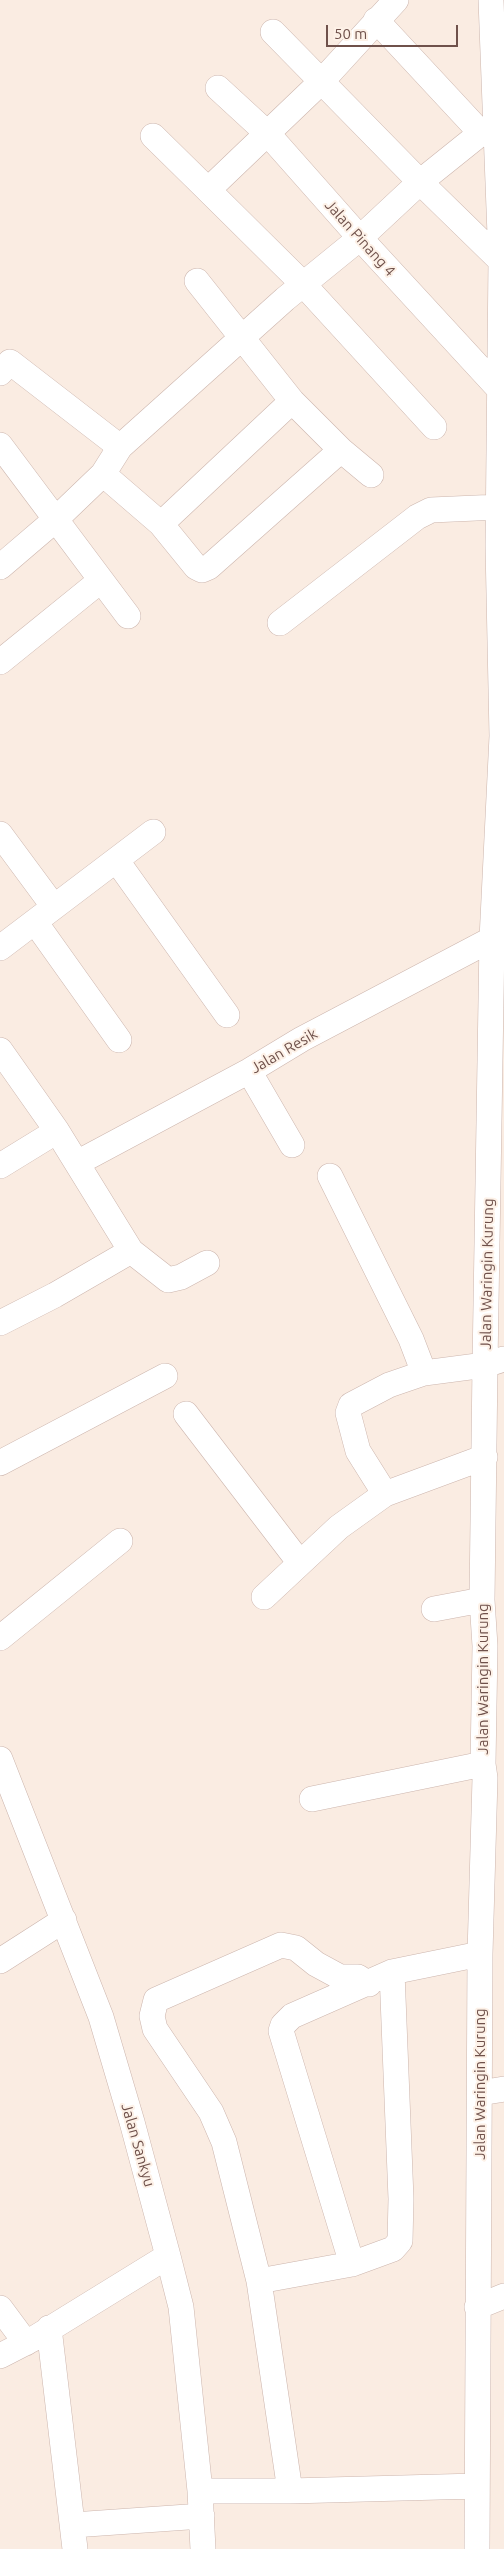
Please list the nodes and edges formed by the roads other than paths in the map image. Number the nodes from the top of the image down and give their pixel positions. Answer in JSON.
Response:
{"nodes":[{"id":1,"x":396,"y":0,"type":"edge"},
{"id":2,"x":487,"y":4,"type":"edge"},
{"id":3,"x":376,"y":20,"type":"junction"},
{"id":4,"x":273,"y":32,"type":"dead end"},
{"id":5,"x":322,"y":81,"type":"junction"},
{"id":6,"x":218,"y":88,"type":"dead end"},
{"id":7,"x":494,"y":127,"type":"edge"},
{"id":8,"x":268,"y":134,"type":"junction"},
{"id":9,"x":153,"y":136,"type":"dead end"},
{"id":10,"x":420,"y":182,"type":"junction"},
{"id":11,"x":208,"y":190,"type":"junction"},
{"id":12,"x":360,"y":238,"type":"junction"},
{"id":13,"x":502,"y":261,"type":"edge"},
{"id":14,"x":197,"y":281,"type":"dead end"},
{"id":15,"x":304,"y":285,"type":"junction"},
{"id":16,"x":241,"y":339,"type":"junction"},
{"id":17,"x":3,"y":363,"type":"edge"},
{"id":18,"x":500,"y":390,"type":"junction"},
{"id":19,"x":292,"y":401,"type":"junction"},
{"id":20,"x":434,"y":427,"type":"dead end"},
{"id":21,"x":0,"y":445,"type":"edge"},
{"id":22,"x":120,"y":448,"type":"junction"},
{"id":23,"x":341,"y":450,"type":"junction"},
{"id":24,"x":103,"y":474,"type":"junction"},
{"id":25,"x":371,"y":475,"type":"dead end"},
{"id":26,"x":499,"y":507,"type":"junction"},
{"id":27,"x":55,"y":520,"type":"junction"},
{"id":28,"x":161,"y":524,"type":"junction"},
{"id":29,"x":0,"y":567,"type":"edge"},
{"id":30,"x":100,"y":580,"type":"junction"},
{"id":31,"x":128,"y":616,"type":"dead end"},
{"id":32,"x":280,"y":623,"type":"dead end"},
{"id":33,"x":1,"y":659,"type":"edge"},
{"id":34,"x":503,"y":736,"type":"edge"},
{"id":35,"x":503,"y":762,"type":"edge"},
{"id":36,"x":154,"y":832,"type":"dead end"},
{"id":37,"x":0,"y":834,"type":"edge"},
{"id":38,"x":117,"y":862,"type":"junction"},
{"id":39,"x":44,"y":915,"type":"junction"},
{"id":40,"x":492,"y":939,"type":"junction"},
{"id":41,"x":0,"y":948,"type":"edge"},
{"id":42,"x":227,"y":1015,"type":"dead end"},
{"id":43,"x":119,"y":1040,"type":"dead end"},
{"id":44,"x":0,"y":1050,"type":"edge"},
{"id":45,"x":249,"y":1071,"type":"junction"},
{"id":46,"x":498,"y":1084,"type":"edge"},
{"id":47,"x":57,"y":1131,"type":"junction"},
{"id":48,"x":292,"y":1145,"type":"dead end"},
{"id":49,"x":77,"y":1163,"type":"junction"},
{"id":50,"x":0,"y":1166,"type":"edge"},
{"id":51,"x":330,"y":1176,"type":"dead end"},
{"id":52,"x":131,"y":1251,"type":"junction"},
{"id":53,"x":207,"y":1263,"type":"dead end"},
{"id":54,"x":0,"y":1323,"type":"edge"},
{"id":55,"x":494,"y":1362,"type":"edge"},
{"id":56,"x":424,"y":1373,"type":"junction"},
{"id":57,"x":165,"y":1376,"type":"dead end"},
{"id":58,"x":186,"y":1414,"type":"dead end"},
{"id":59,"x":485,"y":1457,"type":"junction"},
{"id":60,"x":0,"y":1462,"type":"edge"},
{"id":61,"x":494,"y":1489,"type":"edge"},
{"id":62,"x":385,"y":1494,"type":"junction"},
{"id":63,"x":120,"y":1541,"type":"dead end"},
{"id":64,"x":300,"y":1563,"type":"junction"},
{"id":65,"x":264,"y":1597,"type":"dead end"},
{"id":66,"x":482,"y":1600,"type":"junction"},
{"id":67,"x":434,"y":1609,"type":"dead end"},
{"id":68,"x":0,"y":1638,"type":"edge"},
{"id":69,"x":495,"y":1644,"type":"edge"},
{"id":70,"x":0,"y":1759,"type":"edge"},
{"id":71,"x":491,"y":1772,"type":"edge"},
{"id":72,"x":312,"y":1799,"type":"dead end"},
{"id":73,"x":64,"y":1920,"type":"junction"},
{"id":74,"x":480,"y":1954,"type":"junction"},
{"id":75,"x":0,"y":1961,"type":"edge"},
{"id":76,"x":392,"y":1972,"type":"junction"},
{"id":77,"x":369,"y":1984,"type":"junction"},
{"id":78,"x":492,"y":2091,"type":"edge"},
{"id":79,"x":168,"y":2256,"type":"junction"},
{"id":80,"x":352,"y":2264,"type":"junction"},
{"id":81,"x":260,"y":2281,"type":"junction"},
{"id":82,"x":504,"y":2296,"type":"edge"},
{"id":83,"x":477,"y":2307,"type":"junction"},
{"id":84,"x":0,"y":2308,"type":"edge"},
{"id":85,"x":49,"y":2328,"type":"junction"},
{"id":86,"x":26,"y":2343,"type":"junction"},
{"id":87,"x":0,"y":2356,"type":"edge"},
{"id":88,"x":477,"y":2486,"type":"junction"},
{"id":89,"x":200,"y":2490,"type":"junction"},
{"id":90,"x":290,"y":2491,"type":"junction"},
{"id":91,"x":202,"y":2516,"type":"junction"},
{"id":92,"x":74,"y":2537,"type":"edge"},
{"id":93,"x":203,"y":2549,"type":"edge"},
{"id":94,"x":477,"y":2549,"type":"edge"}],
"edges":[{"from":1,"to":3,"type":"street"},
{"from":2,"to":7,"type":"street","name":"Jalan Waringin Kurung"},
{"from":3,"to":5,"type":"street"},
{"from":3,"to":7,"type":"street"},
{"from":4,"to":5,"type":"street"},
{"from":5,"to":8,"type":"street"},
{"from":5,"to":10,"type":"street"},
{"from":6,"to":8,"type":"street","name":"Jalan Pinang 4"},
{"from":7,"to":10,"type":"street"},
{"from":7,"to":13,"type":"street","name":"Jalan Waringin Kurung"},
{"from":8,"to":11,"type":"street"},
{"from":8,"to":12,"type":"street","name":"Jalan Pinang 4"},
{"from":9,"to":11,"type":"street"},
{"from":10,"to":12,"type":"street"},
{"from":10,"to":13,"type":"street"},
{"from":11,"to":15,"type":"street"},
{"from":12,"to":15,"type":"street"},
{"from":12,"to":18,"type":"street","name":"Jalan Pinang 4"},
{"from":13,"to":18,"type":"street","name":"Jalan Waringin Kurung"},
{"from":14,"to":16,"type":"street"},
{"from":15,"to":16,"type":"street"},
{"from":15,"to":20,"type":"street"},
{"from":16,"to":19,"type":"street"},
{"from":16,"to":22,"type":"street"},
{"from":17,"to":22,"type":"street"},
{"from":18,"to":26,"type":"street","name":"Jalan Waringin Kurung"},
{"from":19,"to":23,"type":"street"},
{"from":19,"to":28,"type":"street"},
{"from":21,"to":27,"type":"street"},
{"from":22,"to":24,"type":"street"},
{"from":23,"to":25,"type":"street"},
{"from":23,"to":28,"type":"street"},
{"from":24,"to":27,"type":"street"},
{"from":24,"to":28,"type":"street"},
{"from":26,"to":32,"type":"street"},
{"from":26,"to":34,"type":"street","name":"Jalan Waringin Kurung"},
{"from":27,"to":29,"type":"street"},
{"from":27,"to":30,"type":"street"},
{"from":30,"to":31,"type":"street"},
{"from":30,"to":33,"type":"street"},
{"from":34,"to":35,"type":"street","name":"Jalan Waringin Kurung"},
{"from":35,"to":40,"type":"street","name":"Jalan Waringin Kurung"},
{"from":36,"to":38,"type":"street"},
{"from":37,"to":39,"type":"street"},
{"from":38,"to":39,"type":"street"},
{"from":38,"to":42,"type":"street"},
{"from":39,"to":41,"type":"street"},
{"from":39,"to":43,"type":"street"},
{"from":40,"to":45,"type":"street","name":"Jalan Resik"},
{"from":40,"to":46,"type":"street","name":"Jalan Waringin Kurung"},
{"from":44,"to":47,"type":"street"},
{"from":45,"to":48,"type":"street"},
{"from":45,"to":49,"type":"street","name":"Jalan Resik"},
{"from":46,"to":55,"type":"street","name":"Jalan Waringin Kurung"},
{"from":47,"to":49,"type":"street"},
{"from":47,"to":50,"type":"street"},
{"from":49,"to":52,"type":"street"},
{"from":51,"to":56,"type":"street"},
{"from":52,"to":53,"type":"street"},
{"from":52,"to":54,"type":"street"},
{"from":55,"to":56,"type":"street"},
{"from":55,"to":59,"type":"street","name":"Jalan Waringin Kurung"},
{"from":56,"to":62,"type":"street"},
{"from":57,"to":60,"type":"street"},
{"from":58,"to":64,"type":"street"},
{"from":59,"to":61,"type":"street","name":"Jalan Waringin Kurung"},
{"from":59,"to":62,"type":"street"},
{"from":61,"to":66,"type":"street","name":"Jalan Waringin Kurung"},
{"from":62,"to":64,"type":"street"},
{"from":63,"to":68,"type":"street"},
{"from":64,"to":65,"type":"street"},
{"from":66,"to":67,"type":"street"},
{"from":66,"to":69,"type":"street","name":"Jalan Waringin Kurung"},
{"from":69,"to":71,"type":"street","name":"Jalan Waringin Kurung"},
{"from":70,"to":73,"type":"street","name":"Jalan Sankyu"},
{"from":71,"to":72,"type":"street"},
{"from":71,"to":74,"type":"street","name":"Jalan Waringin Kurung"},
{"from":73,"to":75,"type":"street"},
{"from":73,"to":79,"type":"street","name":"Jalan Sankyu"},
{"from":74,"to":76,"type":"street"},
{"from":74,"to":78,"type":"street","name":"Jalan Waringin Kurung"},
{"from":76,"to":77,"type":"street"},
{"from":76,"to":80,"type":"street"},
{"from":77,"to":80,"type":"street"},
{"from":77,"to":81,"type":"street"},
{"from":78,"to":83,"type":"street","name":"Jalan Waringin Kurung"},
{"from":79,"to":85,"type":"street"},
{"from":79,"to":89,"type":"street","name":"Jalan Sankyu"},
{"from":80,"to":81,"type":"street"},
{"from":81,"to":90,"type":"street"},
{"from":82,"to":83,"type":"street"},
{"from":83,"to":88,"type":"street","name":"Jalan Waringin Kurung"},
{"from":84,"to":86,"type":"street"},
{"from":85,"to":86,"type":"street"},
{"from":85,"to":92,"type":"street"},
{"from":86,"to":87,"type":"street"},
{"from":88,"to":90,"type":"street"},
{"from":88,"to":94,"type":"street","name":"Jalan Waringin Kurung"},
{"from":89,"to":90,"type":"street"},
{"from":89,"to":91,"type":"street","name":"Jalan Sankyu"},
{"from":91,"to":92,"type":"street"},
{"from":91,"to":93,"type":"street","name":"Jalan Sankyu"}]}
